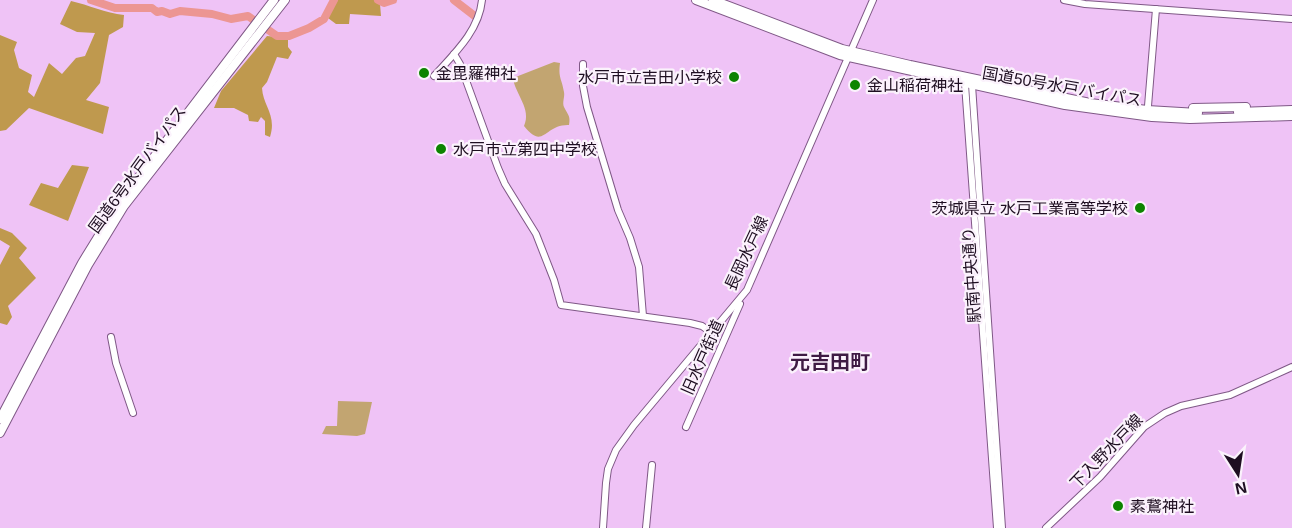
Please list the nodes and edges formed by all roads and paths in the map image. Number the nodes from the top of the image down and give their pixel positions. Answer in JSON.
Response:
{"nodes":[{"id":1,"x":274,"y":0,"type":"edge"},
{"id":2,"x":285,"y":0,"type":"edge"},
{"id":3,"x":482,"y":0,"type":"edge"},
{"id":4,"x":696,"y":0,"type":"edge"},
{"id":5,"x":713,"y":0,"type":"edge"},
{"id":6,"x":873,"y":0,"type":"edge"},
{"id":7,"x":1064,"y":0,"type":"edge"},
{"id":8,"x":1156,"y":9,"type":"junction"},
{"id":9,"x":1292,"y":19,"type":"edge"},
{"id":10,"x":263,"y":20,"type":"junction"},
{"id":11,"x":257,"y":28,"type":"junction"},
{"id":12,"x":454,"y":54,"type":"junction"},
{"id":13,"x":849,"y":54,"type":"junction"},
{"id":14,"x":583,"y":64,"type":"dead end"},
{"id":15,"x":434,"y":76,"type":"dead end"},
{"id":16,"x":968,"y":82,"type":"junction"},
{"id":17,"x":1092,"y":106,"type":"junction"},
{"id":18,"x":1148,"y":106,"type":"junction"},
{"id":19,"x":1292,"y":108,"type":"edge"},
{"id":20,"x":1190,"y":116,"type":"junction"},
{"id":21,"x":1292,"y":118,"type":"edge"},
{"id":22,"x":742,"y":298,"type":"junction"},
{"id":23,"x":643,"y":316,"type":"junction"},
{"id":24,"x":712,"y":333,"type":"junction"},
{"id":25,"x":111,"y":337,"type":"dead end"},
{"id":26,"x":1292,"y":367,"type":"edge"},
{"id":27,"x":133,"y":413,"type":"dead end"},
{"id":28,"x":0,"y":419,"type":"edge"},
{"id":29,"x":686,"y":427,"type":"dead end"},
{"id":30,"x":0,"y":433,"type":"edge"},
{"id":31,"x":652,"y":465,"type":"dead end"},
{"id":32,"x":603,"y":528,"type":"edge"},
{"id":33,"x":646,"y":528,"type":"edge"},
{"id":34,"x":997,"y":528,"type":"edge"},
{"id":35,"x":1002,"y":528,"type":"edge"},
{"id":36,"x":1046,"y":528,"type":"edge"}],
"edges":[{"from":1,"to":10,"type":"highway","name":"国道6号水戸バイパス"},
{"from":2,"to":10,"type":"highway","name":"国道6号水戸バイパス"},
{"from":3,"to":12,"type":"street"},
{"from":4,"to":13,"type":"highway","name":"国道50号水戸バイパス"},
{"from":5,"to":13,"type":"highway","name":"国道50号水戸バイパス"},
{"from":6,"to":13,"type":"street","name":"長岡水戸線"},
{"from":7,"to":8,"type":"street"},
{"from":8,"to":9,"type":"street"},
{"from":8,"to":18,"type":"street"},
{"from":10,"to":11,"type":"highway","name":"国道6号水戸バイパス"},
{"from":11,"to":28,"type":"highway","name":"国道6号水戸バイパス"},
{"from":11,"to":30,"type":"highway","name":"国道6号水戸バイパス"},
{"from":12,"to":15,"type":"street"},
{"from":12,"to":23,"type":"street"},
{"from":13,"to":16,"type":"highway","name":"国道50号水戸バイパス"},
{"from":13,"to":22,"type":"street","name":"長岡水戸線"},
{"from":14,"to":23,"type":"street"},
{"from":16,"to":17,"type":"highway","name":"国道50号水戸バイパス"},
{"from":16,"to":34,"type":"street","name":"駅南中央通り"},
{"from":16,"to":35,"type":"street","name":"駅南中央通り"},
{"from":17,"to":18,"type":"highway"},
{"from":17,"to":20,"type":"highway","name":"国道50号水戸バイパス"},
{"from":17,"to":21,"type":"highway"},
{"from":18,"to":19,"type":"highway"},
{"from":19,"to":20,"type":"highway","name":"国道50号水戸バイパス"},
{"from":20,"to":21,"type":"highway","name":"国道50号水戸バイパス"},
{"from":22,"to":24,"type":"street","name":"長岡水戸線"},
{"from":22,"to":29,"type":"street","name":"旧水戸街道"},
{"from":23,"to":24,"type":"street"},
{"from":24,"to":32,"type":"street","name":"長岡水戸線"},
{"from":25,"to":27,"type":"street"},
{"from":26,"to":36,"type":"street","name":"下入野水戸線"},
{"from":31,"to":33,"type":"street"}]}
